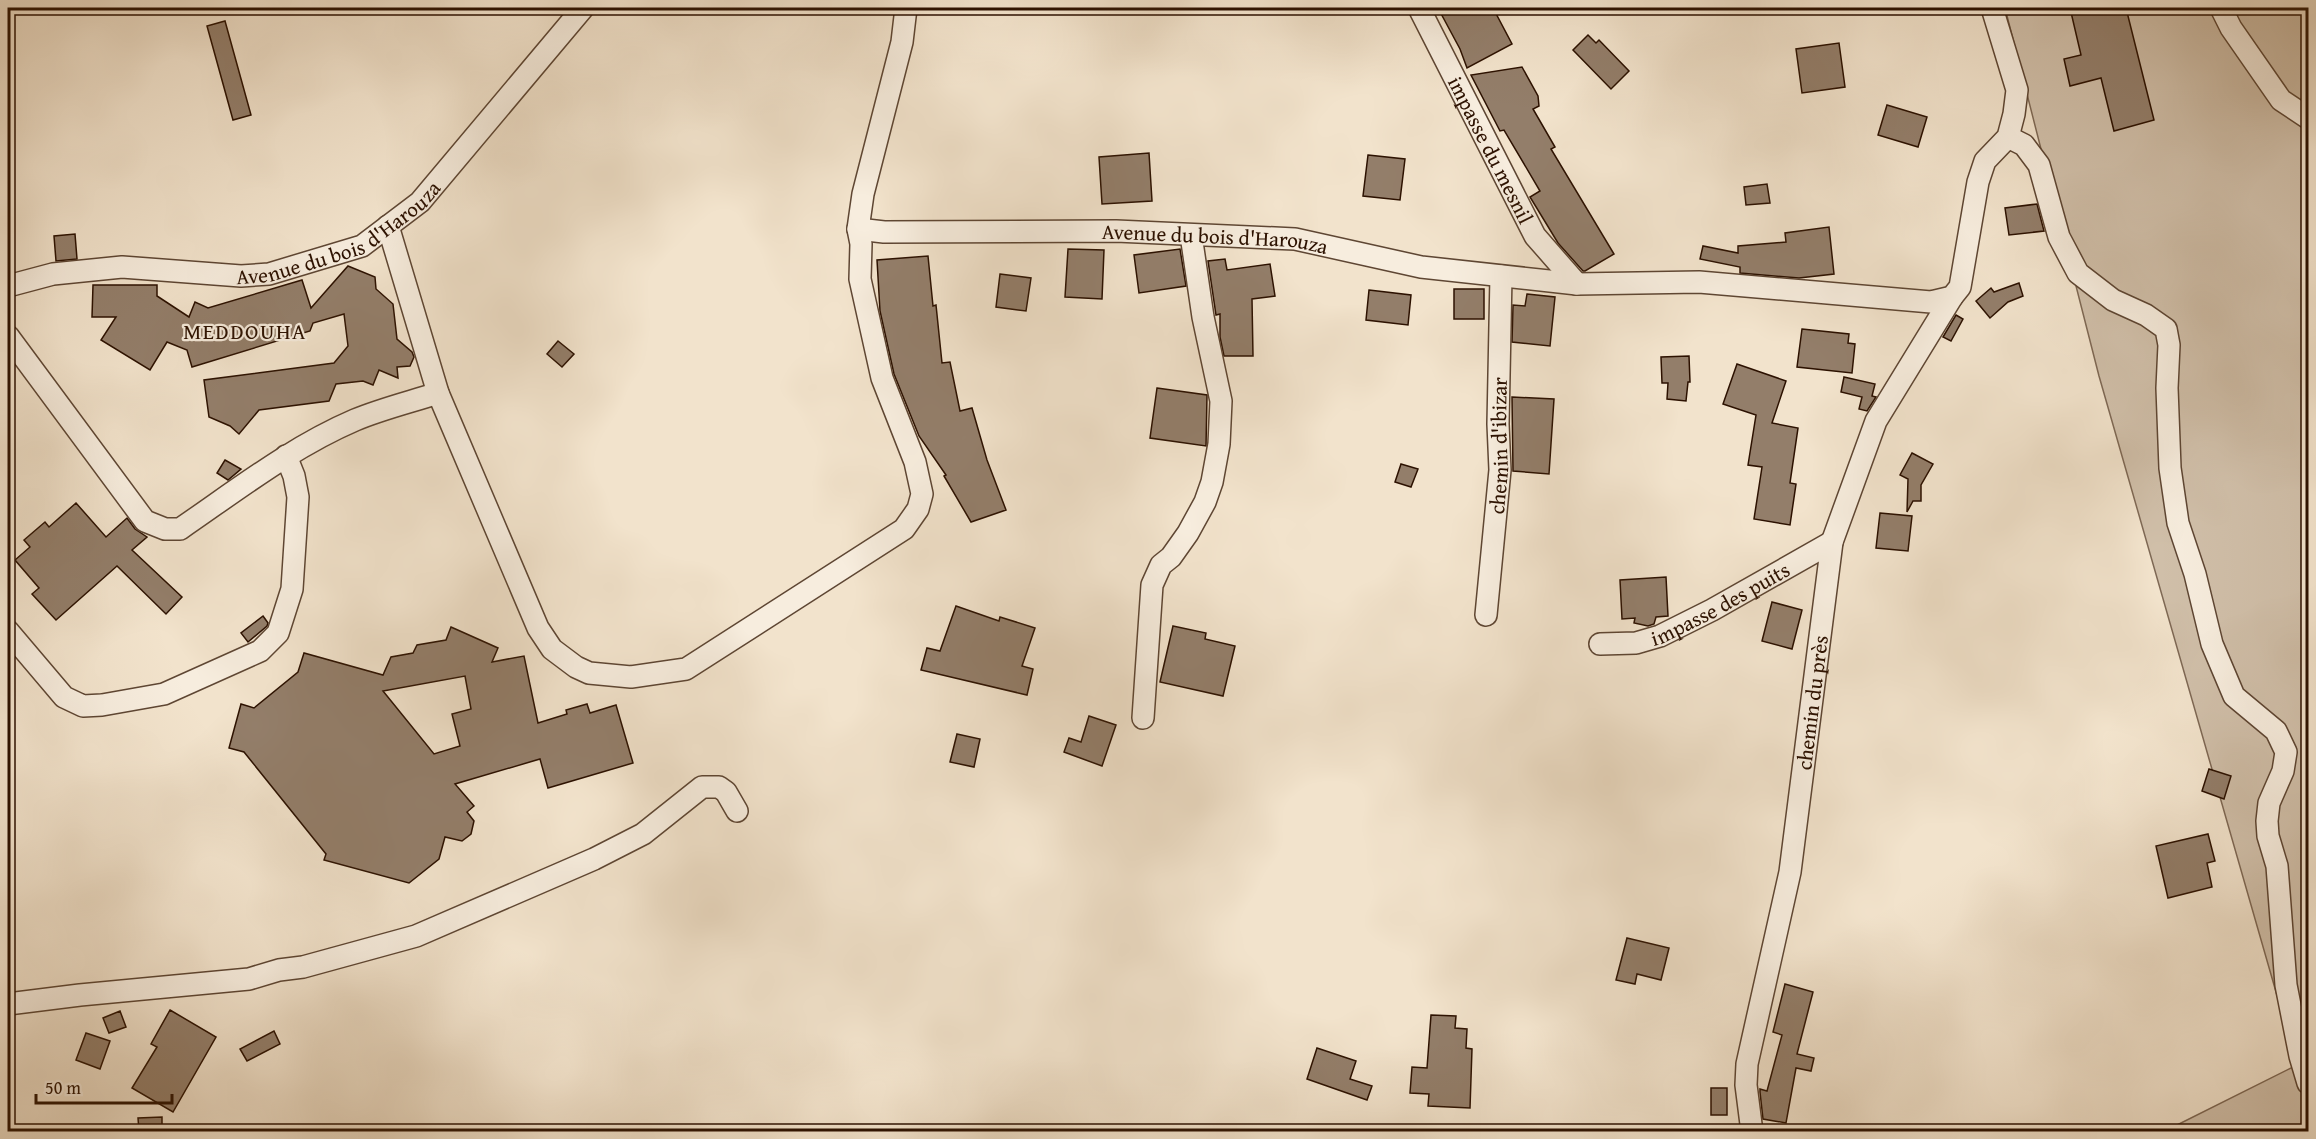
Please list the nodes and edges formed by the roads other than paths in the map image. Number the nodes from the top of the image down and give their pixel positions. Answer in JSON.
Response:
{"nodes":[{"id":1,"x":583,"y":8,"type":"edge"},
{"id":2,"x":906,"y":8,"type":"edge"},
{"id":3,"x":1419,"y":8,"type":"edge"},
{"id":4,"x":1992,"y":8,"type":"edge"},
{"id":5,"x":2221,"y":8,"type":"edge"},
{"id":6,"x":2308,"y":118,"type":"edge"},
{"id":7,"x":2008,"y":137,"type":"junction"},
{"id":8,"x":388,"y":226,"type":"junction"},
{"id":9,"x":858,"y":229,"type":"junction"},
{"id":10,"x":1191,"y":235,"type":"junction"},
{"id":11,"x":1501,"y":276,"type":"junction"},
{"id":12,"x":1577,"y":284,"type":"junction"},
{"id":13,"x":8,"y":286,"type":"edge"},
{"id":14,"x":1952,"y":297,"type":"junction"},
{"id":15,"x":8,"y":336,"type":"edge"},
{"id":16,"x":438,"y":393,"type":"junction"},
{"id":17,"x":286,"y":456,"type":"junction"},
{"id":18,"x":1832,"y":542,"type":"junction"},
{"id":19,"x":1486,"y":615,"type":"dead end"},
{"id":20,"x":8,"y":631,"type":"edge"},
{"id":21,"x":1600,"y":644,"type":"dead end"},
{"id":22,"x":1143,"y":718,"type":"dead end"},
{"id":23,"x":737,"y":811,"type":"dead end"},
{"id":24,"x":8,"y":1004,"type":"edge"},
{"id":25,"x":2308,"y":1083,"type":"edge"},
{"id":26,"x":1752,"y":1131,"type":"edge"}],
"edges":[{"from":1,"to":8,"type":"street","name":"Avenue du bois d'Harouza"},
{"from":2,"to":9,"type":"street"},
{"from":3,"to":12,"type":"street","name":"impasse du mesnil"},
{"from":4,"to":7,"type":"street"},
{"from":5,"to":6,"type":"street"},
{"from":7,"to":14,"type":"street","name":"chemin du près"},
{"from":7,"to":25,"type":"street"},
{"from":8,"to":13,"type":"street","name":"Avenue du bois d'Harouza"},
{"from":8,"to":16,"type":"street"},
{"from":9,"to":10,"type":"street","name":"Avenue du bois d'Harouza"},
{"from":9,"to":16,"type":"street"},
{"from":10,"to":11,"type":"street","name":"Avenue du bois d'Harouza"},
{"from":10,"to":22,"type":"street"},
{"from":11,"to":12,"type":"street","name":"Avenue du bois d'Harouza"},
{"from":11,"to":19,"type":"street","name":"chemin d'ibizar"},
{"from":12,"to":14,"type":"street","name":"Avenue du bois d'Harouza"},
{"from":14,"to":18,"type":"street","name":"chemin du près"},
{"from":15,"to":17,"type":"street"},
{"from":16,"to":17,"type":"street"},
{"from":17,"to":20,"type":"street"},
{"from":18,"to":21,"type":"street","name":"impasse des puits"},
{"from":18,"to":26,"type":"street","name":"chemin du près"},
{"from":23,"to":24,"type":"street"}]}
